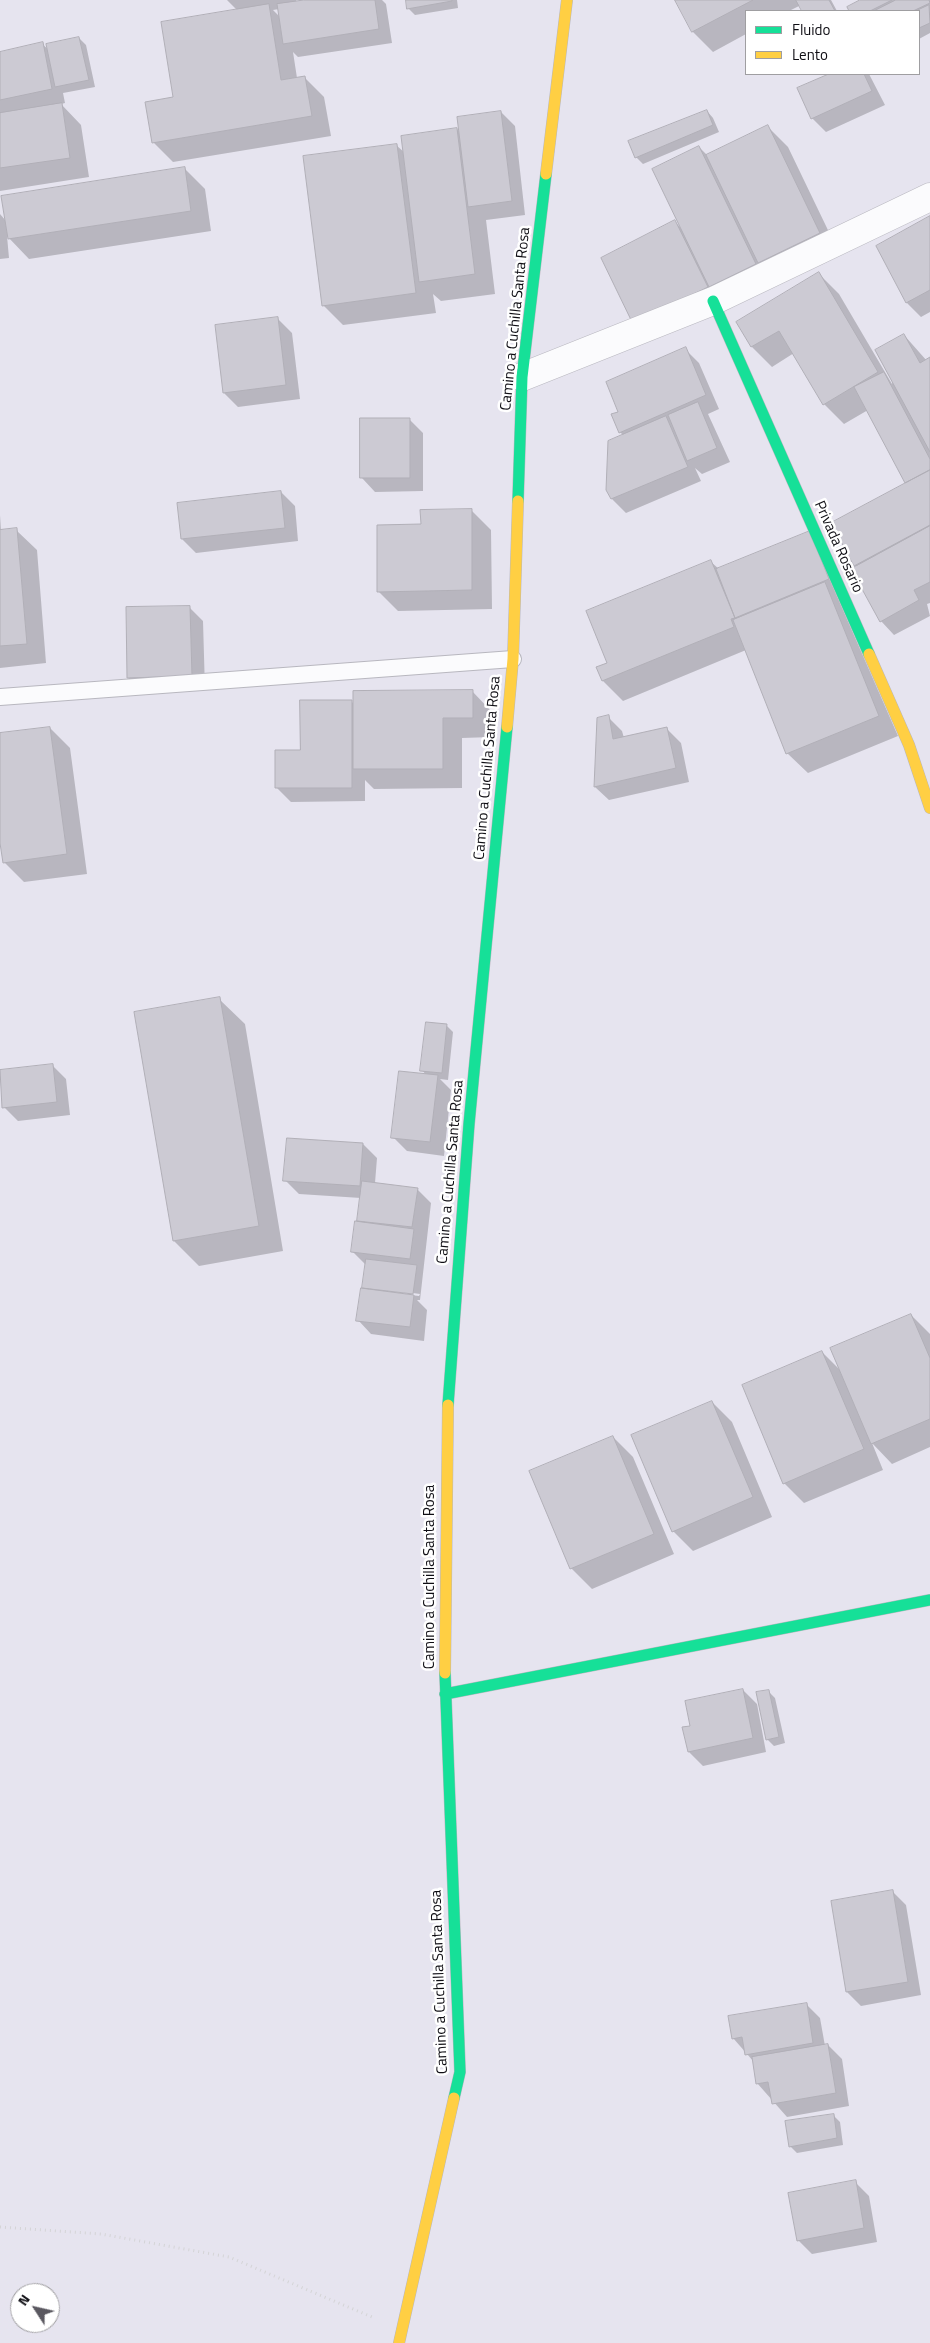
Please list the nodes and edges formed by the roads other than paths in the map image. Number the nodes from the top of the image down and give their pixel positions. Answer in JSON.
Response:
{"nodes":[{"id":1,"x":567,"y":0,"type":"edge"},
{"id":2,"x":930,"y":197,"type":"edge"},
{"id":3,"x":713,"y":301,"type":"junction"},
{"id":4,"x":522,"y":377,"type":"junction"},
{"id":5,"x":513,"y":659,"type":"junction"},
{"id":6,"x":0,"y":697,"type":"edge"},
{"id":7,"x":930,"y":808,"type":"edge"},
{"id":8,"x":930,"y":1600,"type":"edge"},
{"id":9,"x":445,"y":1694,"type":"junction"},
{"id":10,"x":399,"y":2343,"type":"edge"}],
"edges":[{"from":1,"to":4,"type":"street","name":"Camino a Cuchilla Santa Rosa"},
{"from":2,"to":3,"type":"street"},
{"from":3,"to":4,"type":"street"},
{"from":3,"to":7,"type":"street","name":"Privada Rosario"},
{"from":4,"to":5,"type":"street","name":"Camino a Cuchilla Santa Rosa"},
{"from":5,"to":6,"type":"lane"},
{"from":5,"to":9,"type":"street","name":"Camino a Cuchilla Santa Rosa"},
{"from":8,"to":9,"type":"street"},
{"from":9,"to":10,"type":"street","name":"Camino a Cuchilla Santa Rosa"}]}
